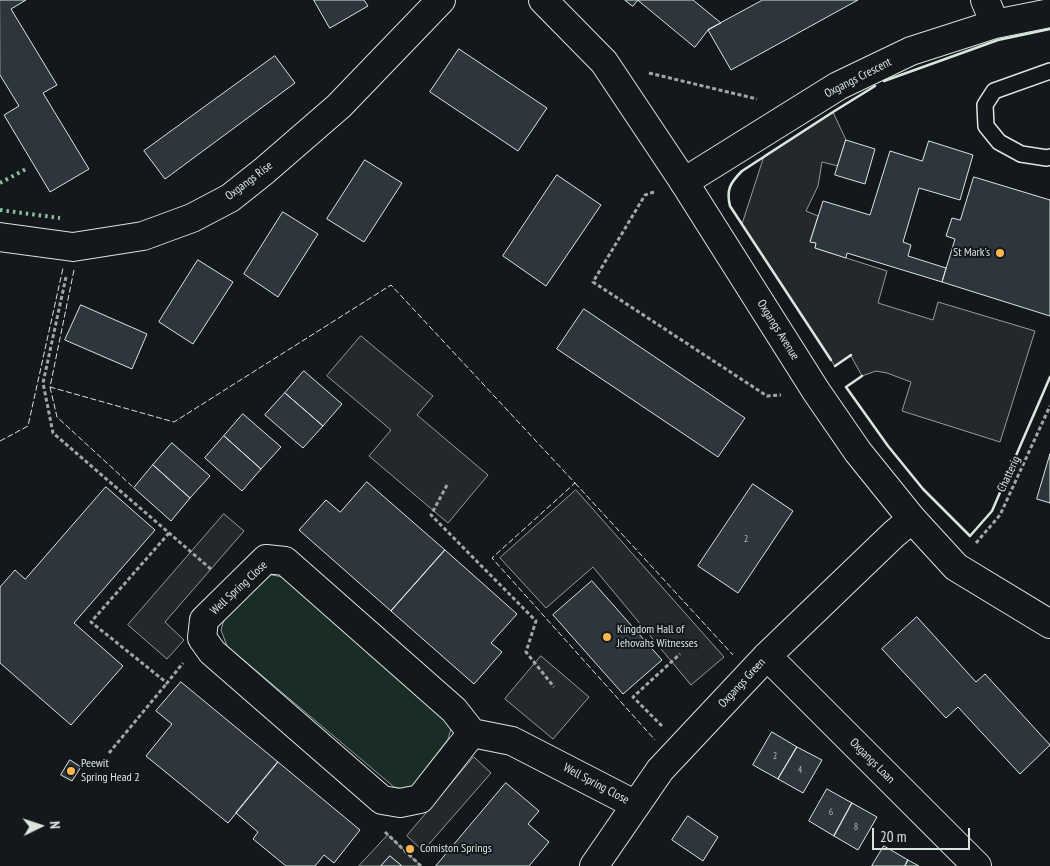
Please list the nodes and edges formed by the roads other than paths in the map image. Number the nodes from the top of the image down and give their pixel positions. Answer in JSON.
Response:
{"nodes":[{"id":1,"x":441,"y":0,"type":"edge"},
{"id":2,"x":543,"y":0,"type":"edge"},
{"id":3,"x":990,"y":12,"type":"edge"},
{"id":4,"x":1050,"y":13,"type":"edge"},
{"id":5,"x":1050,"y":71,"type":"edge"},
{"id":6,"x":1050,"y":157,"type":"edge"},
{"id":7,"x":684,"y":182,"type":"junction"},
{"id":8,"x":0,"y":237,"type":"edge"},
{"id":9,"x":912,"y":519,"type":"junction"},
{"id":10,"x":1050,"y":624,"type":"edge"},
{"id":11,"x":767,"y":656,"type":"junction"},
{"id":12,"x":472,"y":732,"type":"junction"},
{"id":13,"x":636,"y":805,"type":"junction"},
{"id":14,"x":594,"y":866,"type":"edge"},
{"id":15,"x":978,"y":866,"type":"edge"}],
"edges":[{"from":1,"to":8,"type":"street","name":"Oxgangs Rise"},
{"from":2,"to":7,"type":"street","name":"Oxgangs Avenue"},
{"from":3,"to":4,"type":"street","name":"Oxgangs Crescent"},
{"from":3,"to":7,"type":"street","name":"Oxgangs Crescent"},
{"from":5,"to":6,"type":"lane"},
{"from":7,"to":9,"type":"street","name":"Oxgangs Avenue"},
{"from":9,"to":10,"type":"street","name":"Oxgangs Avenue"},
{"from":9,"to":11,"type":"street","name":"Oxgangs Green"},
{"from":11,"to":13,"type":"street","name":"Oxgangs Green"},
{"from":11,"to":15,"type":"street","name":"Oxgangs Loan"},
{"from":12,"to":12,"type":"street","name":"Well Spring Close"},
{"from":12,"to":13,"type":"street","name":"Well Spring Close"},
{"from":13,"to":14,"type":"street","name":"Oxgangs Green"}]}
